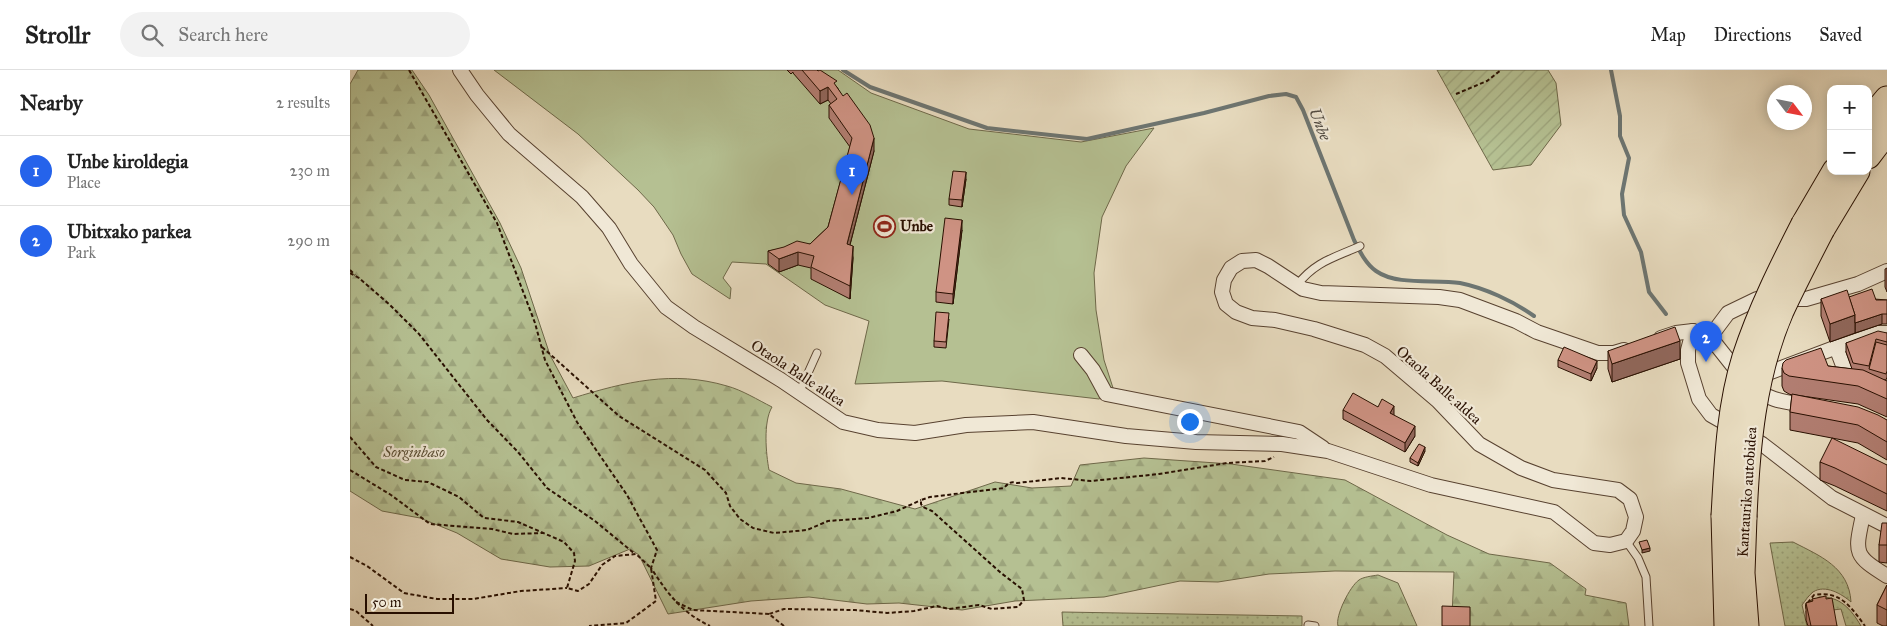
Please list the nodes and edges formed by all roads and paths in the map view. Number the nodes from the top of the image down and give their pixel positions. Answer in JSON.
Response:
{"nodes":[{"id":1,"x":410,"y":70,"type":"edge"},
{"id":2,"x":460,"y":70,"type":"edge"},
{"id":3,"x":1501,"y":70,"type":"edge"},
{"id":4,"x":1456,"y":94,"type":"dead end"},
{"id":5,"x":1887,"y":99,"type":"edge"},
{"id":6,"x":1872,"y":117,"type":"edge"},
{"id":7,"x":1887,"y":131,"type":"edge"},
{"id":8,"x":1872,"y":151,"type":"edge"},
{"id":9,"x":1833,"y":175,"type":"edge"},
{"id":10,"x":1855,"y":175,"type":"edge"},
{"id":11,"x":1813,"y":227,"type":"junction"},
{"id":12,"x":1360,"y":246,"type":"dead end"},
{"id":13,"x":1887,"y":271,"type":"edge"},
{"id":14,"x":350,"y":272,"type":"edge"},
{"id":15,"x":1297,"y":285,"type":"junction"},
{"id":16,"x":1693,"y":332,"type":"junction"},
{"id":17,"x":1887,"y":333,"type":"edge"},
{"id":18,"x":1710,"y":336,"type":"junction"},
{"id":19,"x":542,"y":347,"type":"junction"},
{"id":20,"x":1836,"y":347,"type":"junction"},
{"id":21,"x":818,"y":353,"type":"dead end"},
{"id":22,"x":1081,"y":355,"type":"dead end"},
{"id":23,"x":1752,"y":378,"type":"junction"},
{"id":24,"x":1887,"y":392,"type":"edge"},
{"id":25,"x":799,"y":393,"type":"junction"},
{"id":26,"x":1823,"y":408,"type":"edge"},
{"id":27,"x":350,"y":438,"type":"edge"},
{"id":28,"x":1297,"y":447,"type":"junction"},
{"id":29,"x":1328,"y":452,"type":"junction"},
{"id":30,"x":350,"y":470,"type":"edge"},
{"id":31,"x":921,"y":500,"type":"junction"},
{"id":32,"x":1863,"y":515,"type":"junction"},
{"id":33,"x":1734,"y":517,"type":"junction"},
{"id":34,"x":1887,"y":526,"type":"edge"},
{"id":35,"x":546,"y":533,"type":"junction"},
{"id":36,"x":1626,"y":541,"type":"junction"},
{"id":37,"x":636,"y":554,"type":"junction"},
{"id":38,"x":350,"y":557,"type":"edge"},
{"id":39,"x":651,"y":568,"type":"junction"},
{"id":40,"x":1887,"y":576,"type":"edge"},
{"id":41,"x":566,"y":588,"type":"junction"},
{"id":42,"x":674,"y":601,"type":"junction"},
{"id":43,"x":350,"y":609,"type":"edge"},
{"id":44,"x":768,"y":614,"type":"junction"},
{"id":45,"x":1807,"y":620,"type":"edge"},
{"id":46,"x":373,"y":626,"type":"edge"},
{"id":47,"x":589,"y":626,"type":"edge"},
{"id":48,"x":710,"y":626,"type":"edge"},
{"id":49,"x":784,"y":626,"type":"edge"},
{"id":50,"x":1650,"y":626,"type":"edge"},
{"id":51,"x":1727,"y":626,"type":"edge"},
{"id":52,"x":1746,"y":626,"type":"edge"},
{"id":53,"x":1866,"y":626,"type":"edge"}],
"edges":[{"from":1,"to":19,"type":"path"},
{"from":2,"to":25,"type":"street","name":"Otaola Balle aldea"},
{"from":3,"to":4,"type":"path"},
{"from":5,"to":6,"type":"highway"},
{"from":7,"to":8,"type":"highway"},
{"from":9,"to":11,"type":"highway","name":"Kantauriko autobidea"},
{"from":10,"to":11,"type":"highway","name":"Kantauriko autobidea"},
{"from":11,"to":33,"type":"highway","name":"Kantauriko autobidea","bridge":true},
{"from":12,"to":15,"type":"lane"},
{"from":13,"to":18,"type":"street"},
{"from":14,"to":37,"type":"path"},
{"from":15,"to":16,"type":"street","name":"Otaola Balle aldea"},
{"from":15,"to":36,"type":"street","name":"Otaola Balle aldea"},
{"from":16,"to":18,"type":"street"},
{"from":16,"to":32,"type":"street"},
{"from":17,"to":20,"type":"street"},
{"from":18,"to":23,"type":"street"},
{"from":19,"to":31,"type":"path"},
{"from":19,"to":39,"type":"path"},
{"from":20,"to":23,"type":"street"},
{"from":20,"to":24,"type":"street"},
{"from":21,"to":25,"type":"lane"},
{"from":22,"to":29,"type":"street","name":"Otaola Balle aldea"},
{"from":23,"to":26,"type":"street"},
{"from":25,"to":28,"type":"street","name":"Otaola Balle aldea"},
{"from":27,"to":35,"type":"path"},
{"from":28,"to":29,"type":"street","name":"Otaola Balle aldea"},
{"from":28,"to":31,"type":"path"},
{"from":29,"to":36,"type":"street","name":"Otaola Balle aldea"},
{"from":30,"to":35,"type":"path"},
{"from":31,"to":44,"type":"path"},
{"from":32,"to":34,"type":"street"},
{"from":32,"to":40,"type":"street"},
{"from":33,"to":51,"type":"highway","name":"Kantauriko autobidea"},
{"from":33,"to":52,"type":"highway","name":"Kantauriko autobidea"},
{"from":35,"to":41,"type":"path"},
{"from":36,"to":50,"type":"lane"},
{"from":37,"to":39,"type":"path"},
{"from":37,"to":41,"type":"path"},
{"from":38,"to":41,"type":"path"},
{"from":39,"to":42,"type":"path"},
{"from":39,"to":47,"type":"path"},
{"from":42,"to":44,"type":"path"},
{"from":42,"to":48,"type":"path"},
{"from":43,"to":46,"type":"path"},
{"from":44,"to":49,"type":"path"},
{"from":45,"to":53,"type":"path"}]}
